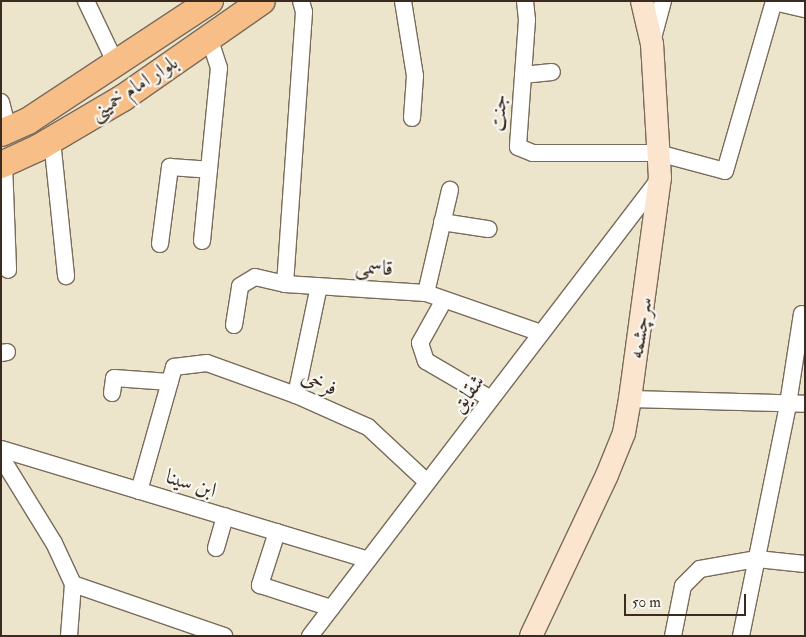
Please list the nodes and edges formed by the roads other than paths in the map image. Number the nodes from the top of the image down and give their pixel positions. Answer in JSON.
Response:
{"nodes":[{"id":1,"x":86,"y":1,"type":"edge"},
{"id":2,"x":210,"y":1,"type":"edge"},
{"id":3,"x":262,"y":1,"type":"edge"},
{"id":4,"x":301,"y":1,"type":"edge"},
{"id":5,"x":403,"y":1,"type":"edge"},
{"id":6,"x":525,"y":1,"type":"edge"},
{"id":7,"x":642,"y":1,"type":"edge"},
{"id":8,"x":663,"y":1,"type":"edge"},
{"id":9,"x":774,"y":2,"type":"edge"},
{"id":10,"x":805,"y":9,"type":"edge"},
{"id":11,"x":209,"y":38,"type":"junction"},
{"id":12,"x":652,"y":44,"type":"junction"},
{"id":13,"x":116,"y":64,"type":"junction"},
{"id":14,"x":552,"y":72,"type":"dead end"},
{"id":15,"x":523,"y":75,"type":"junction"},
{"id":16,"x":1,"y":102,"type":"edge"},
{"id":17,"x":412,"y":118,"type":"dead end"},
{"id":18,"x":5,"y":131,"type":"edge"},
{"id":19,"x":52,"y":140,"type":"junction"},
{"id":20,"x":658,"y":153,"type":"junction"},
{"id":21,"x":3,"y":164,"type":"edge"},
{"id":22,"x":209,"y":170,"type":"junction"},
{"id":23,"x":660,"y":178,"type":"junction"},
{"id":24,"x":450,"y":190,"type":"dead end"},
{"id":25,"x":442,"y":222,"type":"junction"},
{"id":26,"x":488,"y":228,"type":"dead end"},
{"id":27,"x":202,"y":241,"type":"dead end"},
{"id":28,"x":160,"y":244,"type":"dead end"},
{"id":29,"x":8,"y":270,"type":"dead end"},
{"id":30,"x":66,"y":276,"type":"dead end"},
{"id":31,"x":285,"y":284,"type":"junction"},
{"id":32,"x":318,"y":286,"type":"junction"},
{"id":33,"x":426,"y":293,"type":"junction"},
{"id":34,"x":444,"y":300,"type":"junction"},
{"id":35,"x":802,"y":314,"type":"dead end"},
{"id":36,"x":234,"y":325,"type":"dead end"},
{"id":37,"x":541,"y":333,"type":"junction"},
{"id":38,"x":172,"y":374,"type":"junction"},
{"id":39,"x":112,"y":393,"type":"dead end"},
{"id":40,"x":296,"y":395,"type":"junction"},
{"id":41,"x":491,"y":399,"type":"junction"},
{"id":42,"x":630,"y":399,"type":"junction"},
{"id":43,"x":788,"y":404,"type":"junction"},
{"id":44,"x":805,"y":404,"type":"edge"},
{"id":45,"x":1,"y":449,"type":"edge"},
{"id":46,"x":1,"y":457,"type":"edge"},
{"id":47,"x":427,"y":482,"type":"junction"},
{"id":48,"x":139,"y":490,"type":"junction"},
{"id":49,"x":225,"y":516,"type":"junction"},
{"id":50,"x":277,"y":532,"type":"junction"},
{"id":51,"x":216,"y":548,"type":"dead end"},
{"id":52,"x":756,"y":559,"type":"junction"},
{"id":53,"x":368,"y":560,"type":"junction"},
{"id":54,"x":805,"y":564,"type":"edge"},
{"id":55,"x":73,"y":584,"type":"junction"},
{"id":56,"x":331,"y":608,"type":"junction"},
{"id":57,"x":69,"y":636,"type":"edge"},
{"id":58,"x":224,"y":636,"type":"edge"},
{"id":59,"x":310,"y":636,"type":"edge"},
{"id":60,"x":532,"y":636,"type":"edge"},
{"id":61,"x":673,"y":636,"type":"edge"},
{"id":62,"x":741,"y":636,"type":"edge"}],
"edges":[{"from":1,"to":13,"type":"street"},
{"from":2,"to":13,"type":"main road","name":"بلوار امام خمینی"},
{"from":3,"to":11,"type":"main road","name":"بلوار امام خمینی"},
{"from":4,"to":31,"type":"street"},
{"from":5,"to":17,"type":"street"},
{"from":6,"to":15,"type":"street","name":"جنت"},
{"from":7,"to":12,"type":"street","name":"سرچشمه"},
{"from":8,"to":12,"type":"street"},
{"from":9,"to":10,"type":"street"},
{"from":9,"to":20,"type":"street"},
{"from":11,"to":19,"type":"main road","name":"بلوار امام خمینی"},
{"from":11,"to":22,"type":"street"},
{"from":12,"to":20,"type":"street","name":"سرچشمه"},
{"from":13,"to":18,"type":"main road","name":"بلوار امام خمینی"},
{"from":14,"to":15,"type":"street"},
{"from":15,"to":20,"type":"street","name":"جنت"},
{"from":16,"to":18,"type":"street"},
{"from":19,"to":21,"type":"main road","name":"بلوار امام خمینی"},
{"from":19,"to":30,"type":"street"},
{"from":20,"to":23,"type":"street","name":"سرچشمه"},
{"from":21,"to":29,"type":"street"},
{"from":22,"to":27,"type":"street"},
{"from":22,"to":28,"type":"street"},
{"from":23,"to":37,"type":"street","name":"شقایق"},
{"from":23,"to":42,"type":"street","name":"سرچشمه"},
{"from":24,"to":25,"type":"street"},
{"from":25,"to":26,"type":"street"},
{"from":25,"to":33,"type":"street"},
{"from":31,"to":32,"type":"street","name":"قاسمی"},
{"from":31,"to":36,"type":"street","name":"قاسمی"},
{"from":32,"to":33,"type":"street","name":"قاسمی"},
{"from":32,"to":40,"type":"street"},
{"from":33,"to":34,"type":"street","name":"قاسمی"},
{"from":34,"to":37,"type":"street","name":"قاسمی"},
{"from":34,"to":41,"type":"street"},
{"from":35,"to":43,"type":"street"},
{"from":37,"to":41,"type":"street","name":"شقایق"},
{"from":38,"to":39,"type":"street","name":"فرخی"},
{"from":38,"to":40,"type":"street","name":"فرخی"},
{"from":38,"to":48,"type":"street"},
{"from":40,"to":47,"type":"street","name":"فرخی"},
{"from":41,"to":47,"type":"street","name":"شقایق"},
{"from":42,"to":43,"type":"street"},
{"from":42,"to":60,"type":"street","name":"سرچشمه"},
{"from":43,"to":44,"type":"street"},
{"from":43,"to":52,"type":"street"},
{"from":45,"to":48,"type":"street","name":"ابن سینا"},
{"from":46,"to":55,"type":"street"},
{"from":47,"to":53,"type":"street","name":"شقایق"},
{"from":48,"to":49,"type":"street","name":"ابن سینا"},
{"from":49,"to":50,"type":"street","name":"ابن سینا"},
{"from":49,"to":51,"type":"street"},
{"from":50,"to":53,"type":"street","name":"ابن سینا"},
{"from":50,"to":56,"type":"street"},
{"from":52,"to":54,"type":"street"},
{"from":52,"to":61,"type":"street"},
{"from":52,"to":62,"type":"street"},
{"from":53,"to":56,"type":"street","name":"شقایق"},
{"from":55,"to":57,"type":"street"},
{"from":55,"to":58,"type":"street"},
{"from":56,"to":59,"type":"street","name":"شقایق"}]}
